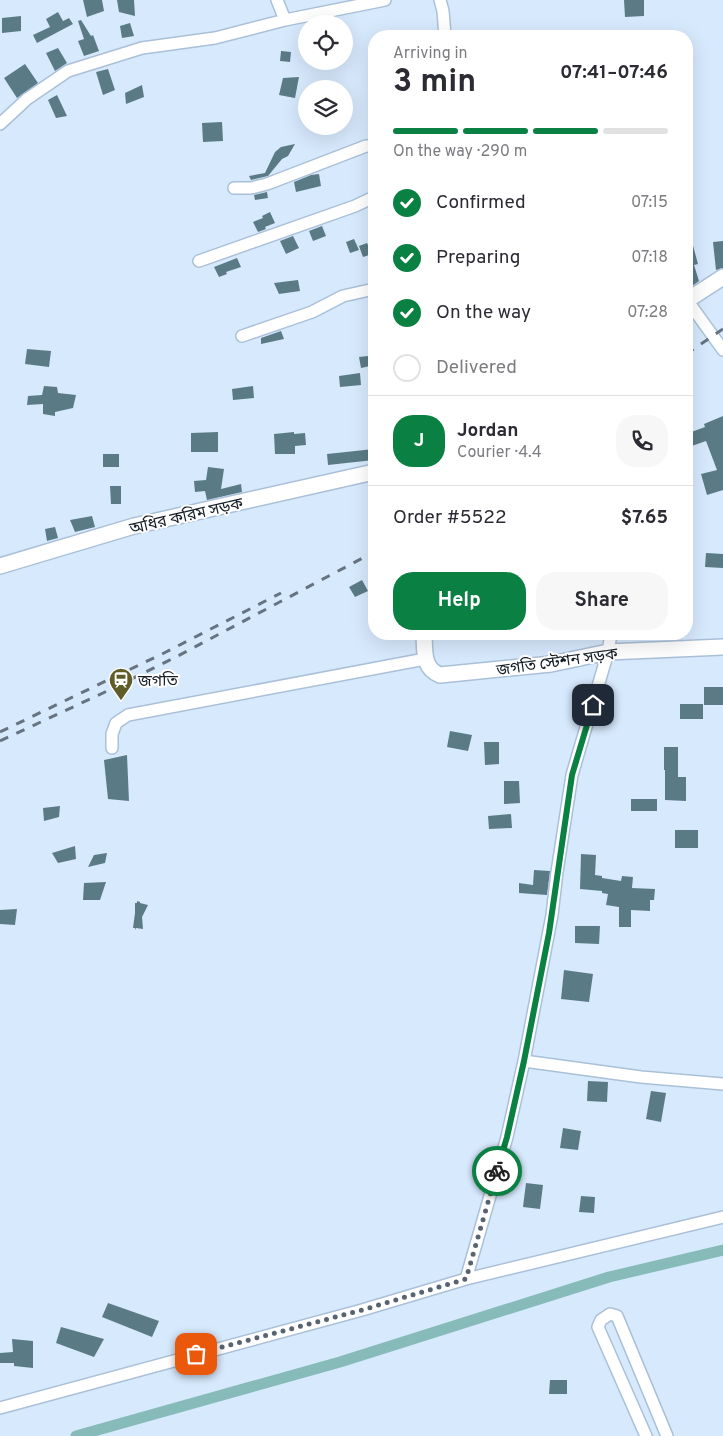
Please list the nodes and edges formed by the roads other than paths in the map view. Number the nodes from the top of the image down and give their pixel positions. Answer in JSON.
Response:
{"nodes":[{"id":1,"x":277,"y":0,"type":"edge"},
{"id":2,"x":385,"y":0,"type":"edge"},
{"id":3,"x":440,"y":0,"type":"edge"},
{"id":4,"x":285,"y":20,"type":"junction"},
{"id":5,"x":445,"y":30,"type":"edge"},
{"id":6,"x":0,"y":124,"type":"edge"},
{"id":7,"x":368,"y":146,"type":"edge"},
{"id":8,"x":234,"y":188,"type":"dead end"},
{"id":9,"x":368,"y":200,"type":"edge"},
{"id":10,"x":199,"y":261,"type":"dead end"},
{"id":11,"x":723,"y":277,"type":"edge"},
{"id":12,"x":368,"y":290,"type":"edge"},
{"id":13,"x":693,"y":297,"type":"edge"},
{"id":14,"x":693,"y":309,"type":"edge"},
{"id":15,"x":242,"y":336,"type":"dead end"},
{"id":16,"x":723,"y":350,"type":"edge"},
{"id":17,"x":368,"y":473,"type":"edge"},
{"id":18,"x":0,"y":566,"type":"edge"},
{"id":19,"x":424,"y":640,"type":"edge"},
{"id":20,"x":610,"y":640,"type":"edge"},
{"id":21,"x":723,"y":646,"type":"edge"},
{"id":22,"x":608,"y":652,"type":"junction"},
{"id":23,"x":425,"y":659,"type":"junction"},
{"id":24,"x":112,"y":748,"type":"dead end"},
{"id":25,"x":524,"y":1061,"type":"junction"},
{"id":26,"x":723,"y":1084,"type":"edge"},
{"id":27,"x":723,"y":1217,"type":"edge"},
{"id":28,"x":466,"y":1279,"type":"junction"},
{"id":29,"x":0,"y":1408,"type":"edge"},
{"id":30,"x":646,"y":1436,"type":"edge"},
{"id":31,"x":667,"y":1436,"type":"edge"}],
"edges":[{"from":1,"to":4,"type":"street"},
{"from":2,"to":4,"type":"street"},
{"from":3,"to":5,"type":"street"},
{"from":4,"to":6,"type":"street"},
{"from":7,"to":8,"type":"street"},
{"from":9,"to":10,"type":"street"},
{"from":11,"to":13,"type":"main road"},
{"from":12,"to":15,"type":"street"},
{"from":14,"to":16,"type":"street"},
{"from":17,"to":18,"type":"main road","name":"অধির করিম সড়ক"},
{"from":19,"to":23,"type":"main road"},
{"from":20,"to":22,"type":"street"},
{"from":21,"to":22,"type":"main road","name":"জগতি স্টেশন সড়ক"},
{"from":22,"to":23,"type":"main road","name":"জগতি স্টেশন সড়ক"},
{"from":22,"to":25,"type":"street"},
{"from":23,"to":24,"type":"street"},
{"from":25,"to":26,"type":"street"},
{"from":25,"to":28,"type":"street"},
{"from":27,"to":28,"type":"street"},
{"from":28,"to":29,"type":"street"},
{"from":30,"to":31,"type":"street"}]}
